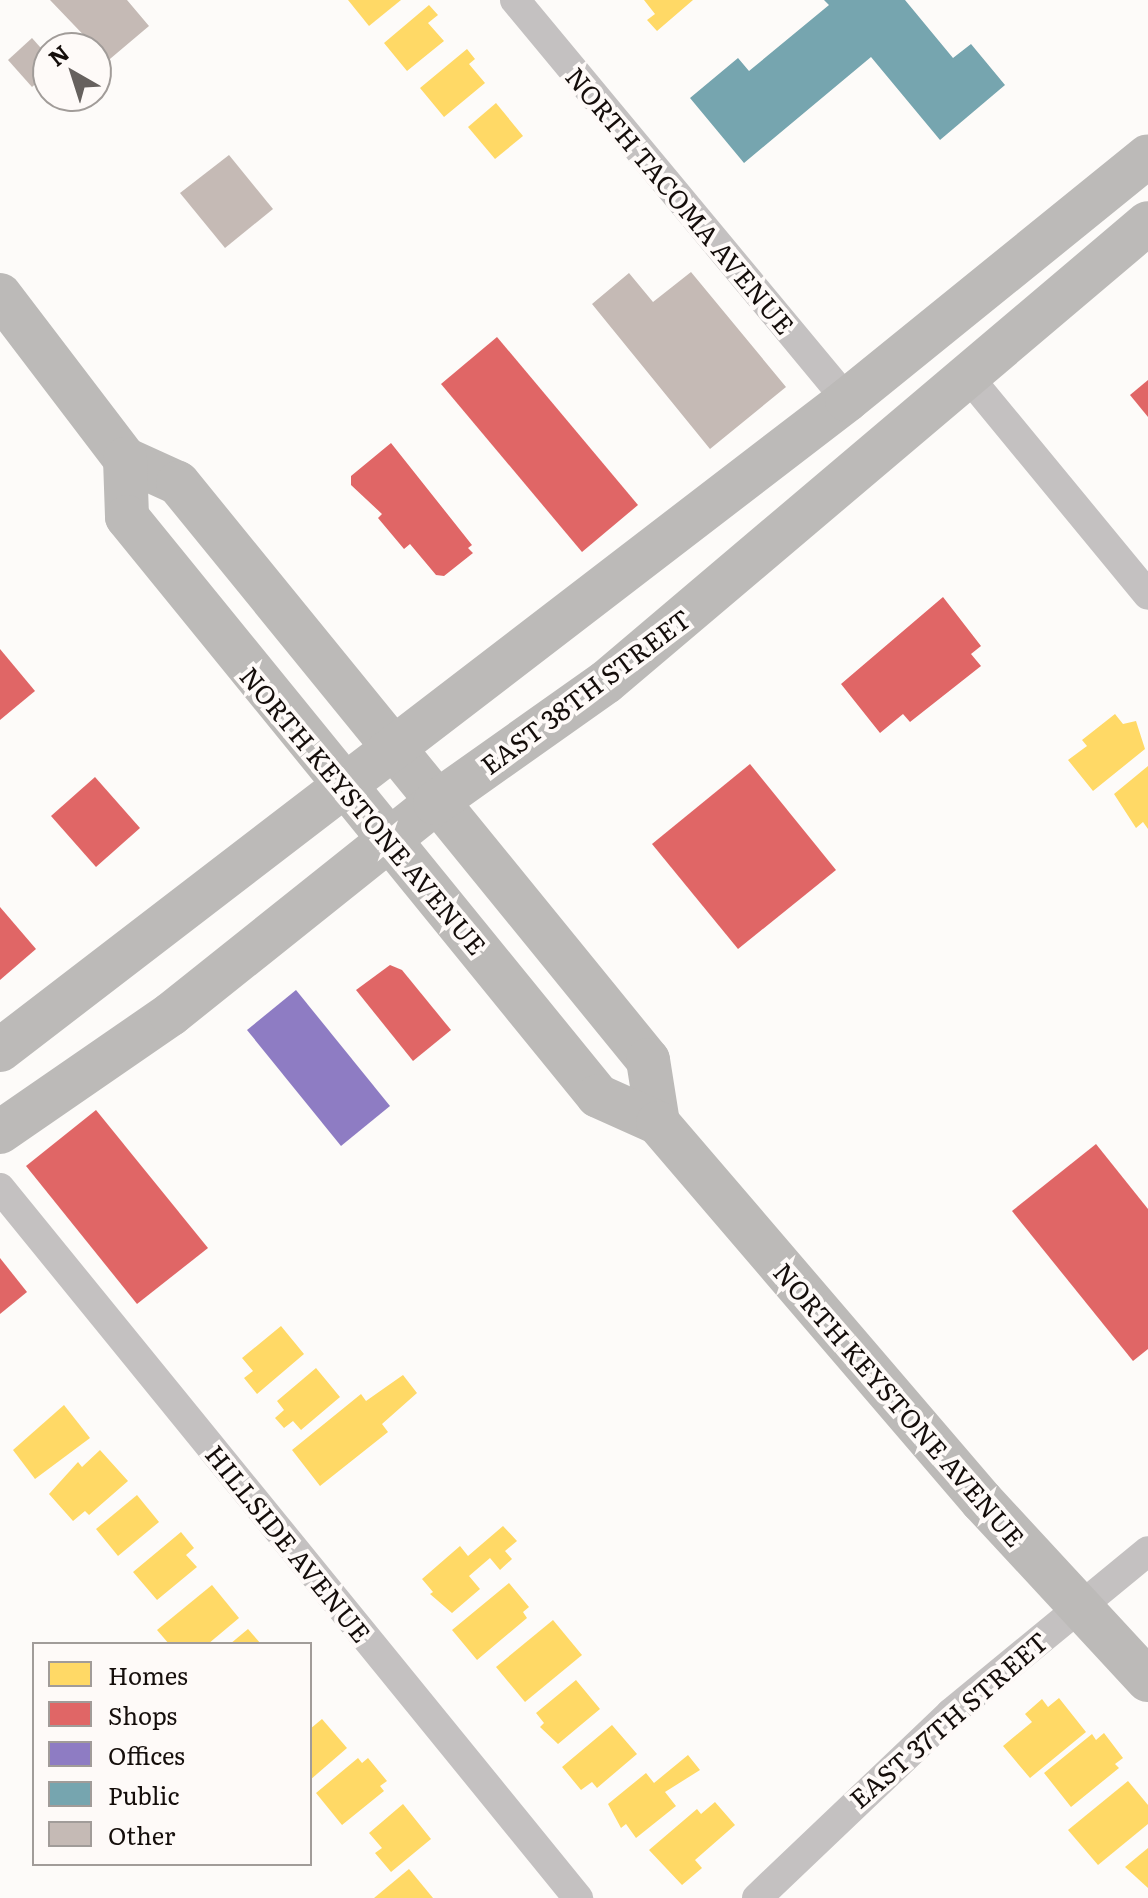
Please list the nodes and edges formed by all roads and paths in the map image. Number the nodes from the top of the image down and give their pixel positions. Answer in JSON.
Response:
{"nodes":[{"id":1,"x":515,"y":0,"type":"edge"},
{"id":2,"x":1148,"y":156,"type":"edge"},
{"id":3,"x":1148,"y":223,"type":"edge"},
{"id":4,"x":0,"y":295,"type":"edge"},
{"id":5,"x":966,"y":374,"type":"junction"},
{"id":6,"x":847,"y":400,"type":"junction"},
{"id":7,"x":125,"y":459,"type":"junction"},
{"id":8,"x":1148,"y":595,"type":"edge"},
{"id":9,"x":392,"y":748,"type":"junction"},
{"id":10,"x":343,"y":786,"type":"junction"},
{"id":11,"x":435,"y":803,"type":"junction"},
{"id":12,"x":388,"y":840,"type":"junction"},
{"id":13,"x":0,"y":1050,"type":"edge"},
{"id":14,"x":658,"y":1123,"type":"junction"},
{"id":15,"x":0,"y":1132,"type":"edge"},
{"id":16,"x":0,"y":1188,"type":"edge"},
{"id":17,"x":1148,"y":1551,"type":"edge"},
{"id":18,"x":1079,"y":1606,"type":"junction"},
{"id":19,"x":1148,"y":1680,"type":"edge"},
{"id":20,"x":578,"y":1898,"type":"edge"},
{"id":21,"x":757,"y":1898,"type":"edge"}],
"edges":[{"from":1,"to":6,"type":"street","name":"NORTH TACOMA AVENUE"},
{"from":2,"to":6,"type":"main road"},
{"from":3,"to":5,"type":"main road","name":"EAST 38TH STREET"},
{"from":4,"to":7,"type":"main road"},
{"from":5,"to":8,"type":"street"},
{"from":5,"to":11,"type":"main road","name":"EAST 38TH STREET"},
{"from":6,"to":9,"type":"main road"},
{"from":7,"to":9,"type":"main road"},
{"from":7,"to":10,"type":"main road","name":"NORTH KEYSTONE AVENUE"},
{"from":9,"to":10,"type":"main road"},
{"from":9,"to":11,"type":"main road"},
{"from":10,"to":12,"type":"main road","name":"NORTH KEYSTONE AVENUE"},
{"from":10,"to":13,"type":"main road"},
{"from":11,"to":12,"type":"main road","name":"EAST 38TH STREET"},
{"from":11,"to":14,"type":"main road"},
{"from":12,"to":14,"type":"main road","name":"NORTH KEYSTONE AVENUE"},
{"from":12,"to":15,"type":"main road","name":"EAST 38TH STREET"},
{"from":14,"to":18,"type":"main road","name":"NORTH KEYSTONE AVENUE"},
{"from":16,"to":20,"type":"street","name":"HILLSIDE AVENUE"},
{"from":17,"to":18,"type":"street","name":"EAST 37TH STREET"},
{"from":18,"to":19,"type":"main road","name":"NORTH KEYSTONE AVENUE"},
{"from":18,"to":21,"type":"street","name":"EAST 37TH STREET"}]}
